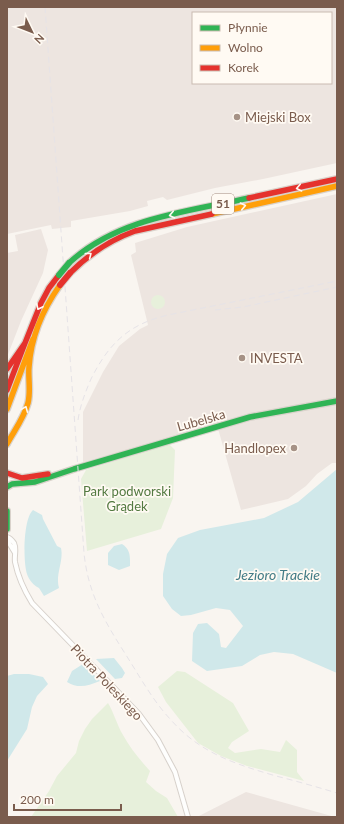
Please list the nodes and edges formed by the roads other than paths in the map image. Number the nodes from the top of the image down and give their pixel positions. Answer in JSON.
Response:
{"nodes":[{"id":1,"x":337,"y":179,"type":"edge"},
{"id":2,"x":337,"y":186,"type":"edge"},
{"id":3,"x":33,"y":339,"type":"junction"},
{"id":4,"x":24,"y":343,"type":"junction"},
{"id":5,"x":7,"y":369,"type":"edge"},
{"id":6,"x":7,"y":390,"type":"edge"},
{"id":7,"x":337,"y":401,"type":"edge"},
{"id":8,"x":7,"y":409,"type":"edge"},
{"id":9,"x":7,"y":444,"type":"edge"},
{"id":10,"x":74,"y":468,"type":"junction"},
{"id":11,"x":7,"y":473,"type":"edge"},
{"id":12,"x":7,"y":487,"type":"edge"},
{"id":13,"x":7,"y":511,"type":"edge"},
{"id":14,"x":7,"y":529,"type":"edge"},
{"id":15,"x":7,"y":538,"type":"edge"},
{"id":16,"x":188,"y":817,"type":"edge"}],
"edges":[{"from":1,"to":4,"type":"main road","number":"51","one_way":true,"bridge":true},
{"from":3,"to":2,"type":"main road","number":"51","one_way":true,"bridge":true},
{"from":3,"to":8,"type":"main road"},
{"from":9,"to":3,"type":"main road","one_way":true},
{"from":4,"to":5,"type":"main road"},
{"from":4,"to":6,"type":"main road"},
{"from":7,"to":10,"type":"main road","name":"Lubelska"},
{"from":10,"to":11,"type":"main road","name":"Lubelska"},
{"from":10,"to":12,"type":"main road","name":"Lubelska"},
{"from":11,"to":12,"type":"main road"},
{"from":13,"to":14,"type":"main road"},
{"from":15,"to":16,"type":"street","name":"Piotra Poleskiego"}]}
